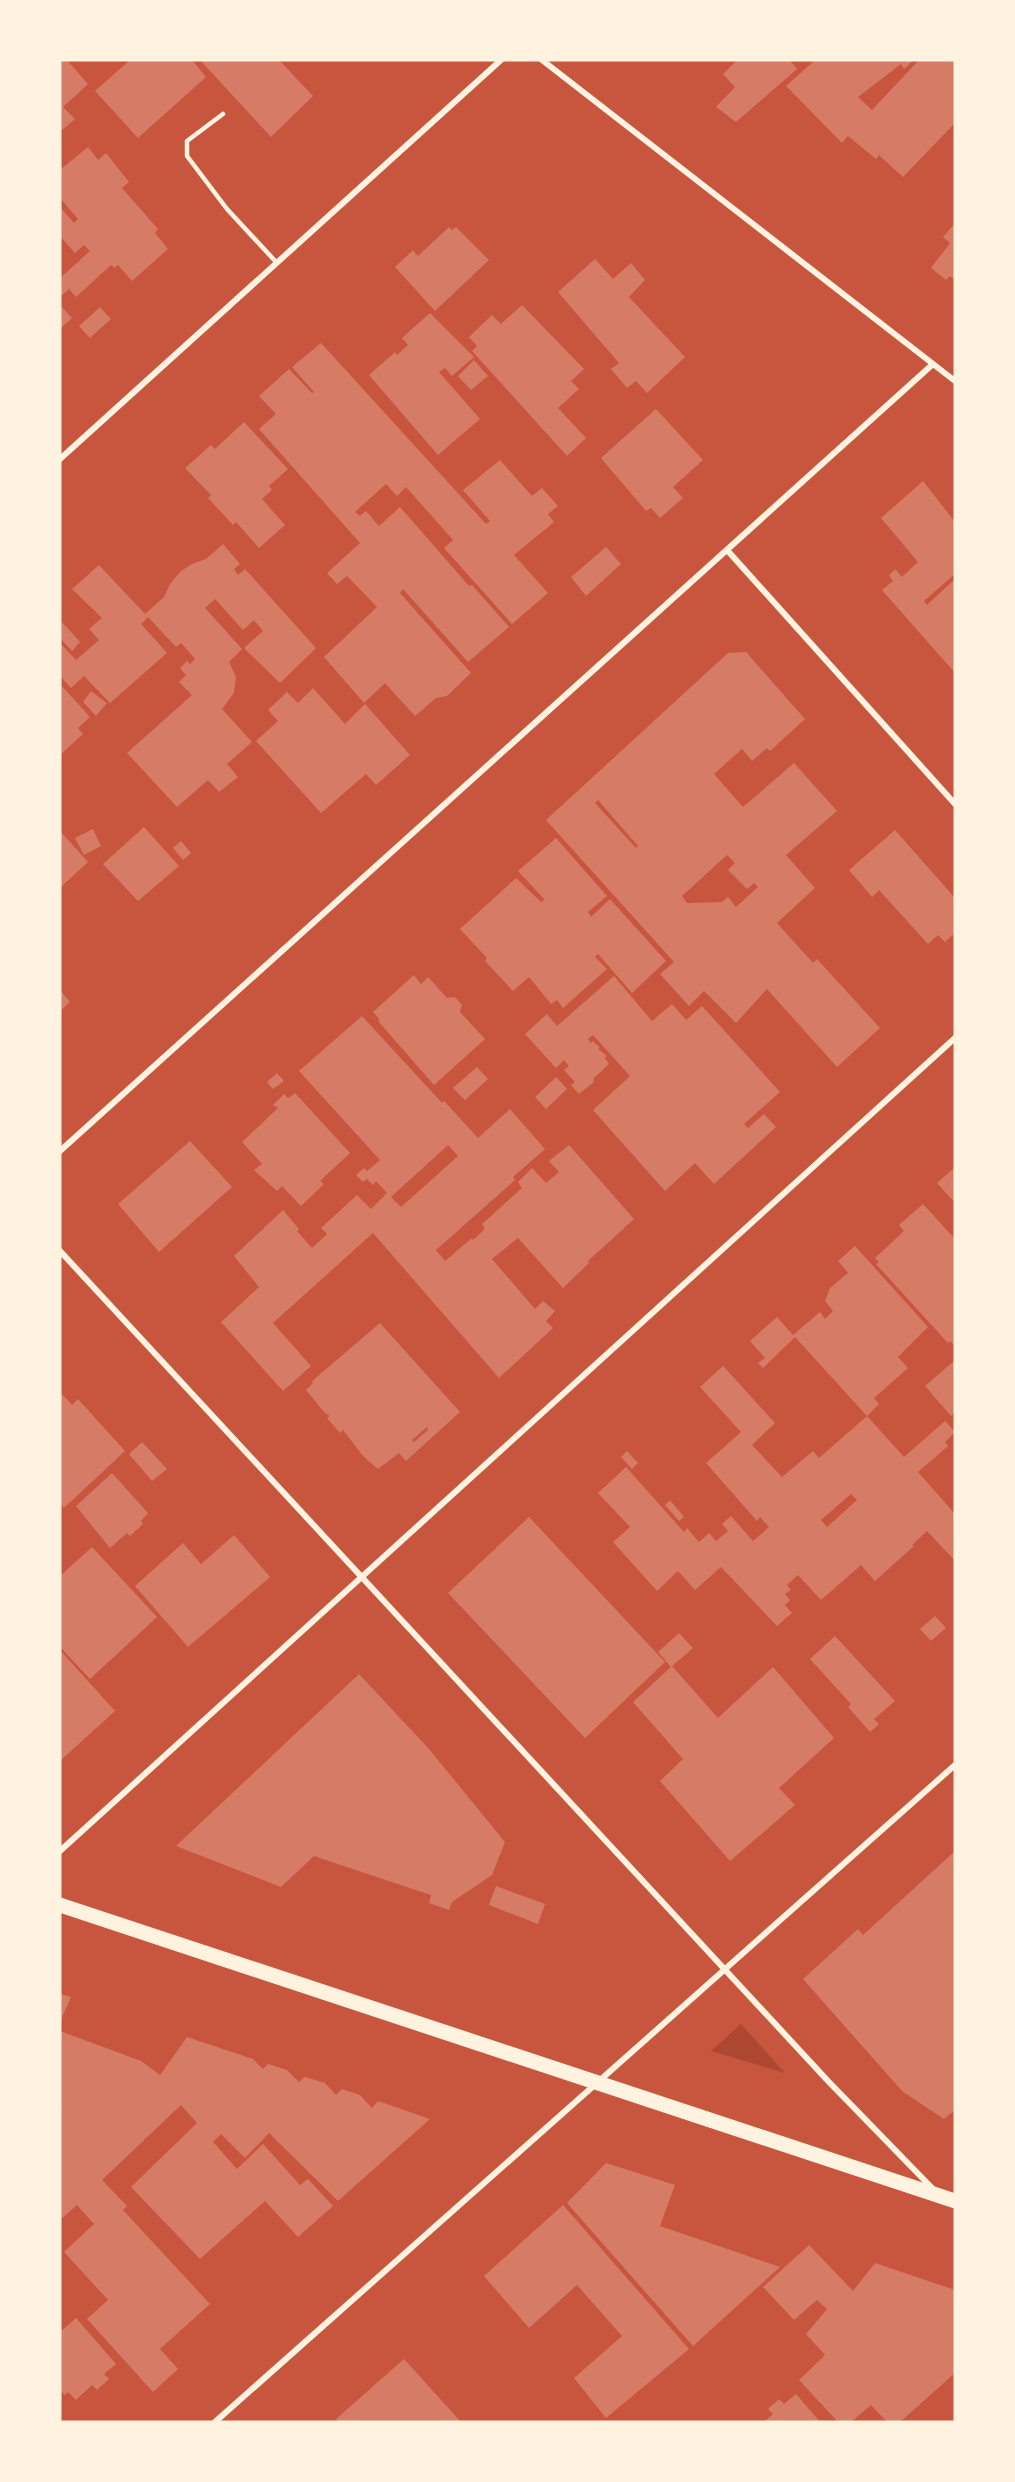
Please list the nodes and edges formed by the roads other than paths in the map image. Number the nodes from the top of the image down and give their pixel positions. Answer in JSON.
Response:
{"nodes":[{"id":1,"x":501,"y":60,"type":"edge"},
{"id":2,"x":542,"y":60,"type":"edge"},
{"id":3,"x":223,"y":114,"type":"dead end"},
{"id":4,"x":277,"y":263,"type":"junction"},
{"id":5,"x":933,"y":364,"type":"junction"},
{"id":6,"x":955,"y":381,"type":"edge"},
{"id":7,"x":60,"y":459,"type":"edge"},
{"id":8,"x":727,"y":550,"type":"junction"},
{"id":9,"x":955,"y":804,"type":"edge"},
{"id":10,"x":955,"y":1038,"type":"edge"},
{"id":11,"x":60,"y":1151,"type":"edge"},
{"id":12,"x":60,"y":1251,"type":"edge"},
{"id":13,"x":361,"y":1576,"type":"junction"},
{"id":14,"x":955,"y":1765,"type":"edge"},
{"id":15,"x":60,"y":1851,"type":"edge"},
{"id":16,"x":60,"y":1905,"type":"edge"},
{"id":17,"x":726,"y":1970,"type":"junction"},
{"id":18,"x":597,"y":2082,"type":"junction"},
{"id":19,"x":939,"y":2195,"type":"junction"},
{"id":20,"x":955,"y":2201,"type":"edge"},
{"id":21,"x":215,"y":2422,"type":"edge"}],
"edges":[{"from":1,"to":4,"type":"street"},
{"from":2,"to":5,"type":"street"},
{"from":3,"to":4,"type":"lane"},
{"from":4,"to":7,"type":"street"},
{"from":5,"to":6,"type":"street"},
{"from":5,"to":8,"type":"street"},
{"from":8,"to":9,"type":"street"},
{"from":8,"to":11,"type":"street"},
{"from":10,"to":13,"type":"street"},
{"from":12,"to":13,"type":"street"},
{"from":13,"to":15,"type":"street"},
{"from":13,"to":17,"type":"street"},
{"from":14,"to":17,"type":"street"},
{"from":16,"to":18,"type":"main road"},
{"from":17,"to":18,"type":"street"},
{"from":17,"to":19,"type":"street"},
{"from":18,"to":19,"type":"main road"},
{"from":18,"to":21,"type":"street"},
{"from":19,"to":20,"type":"main road"}]}
